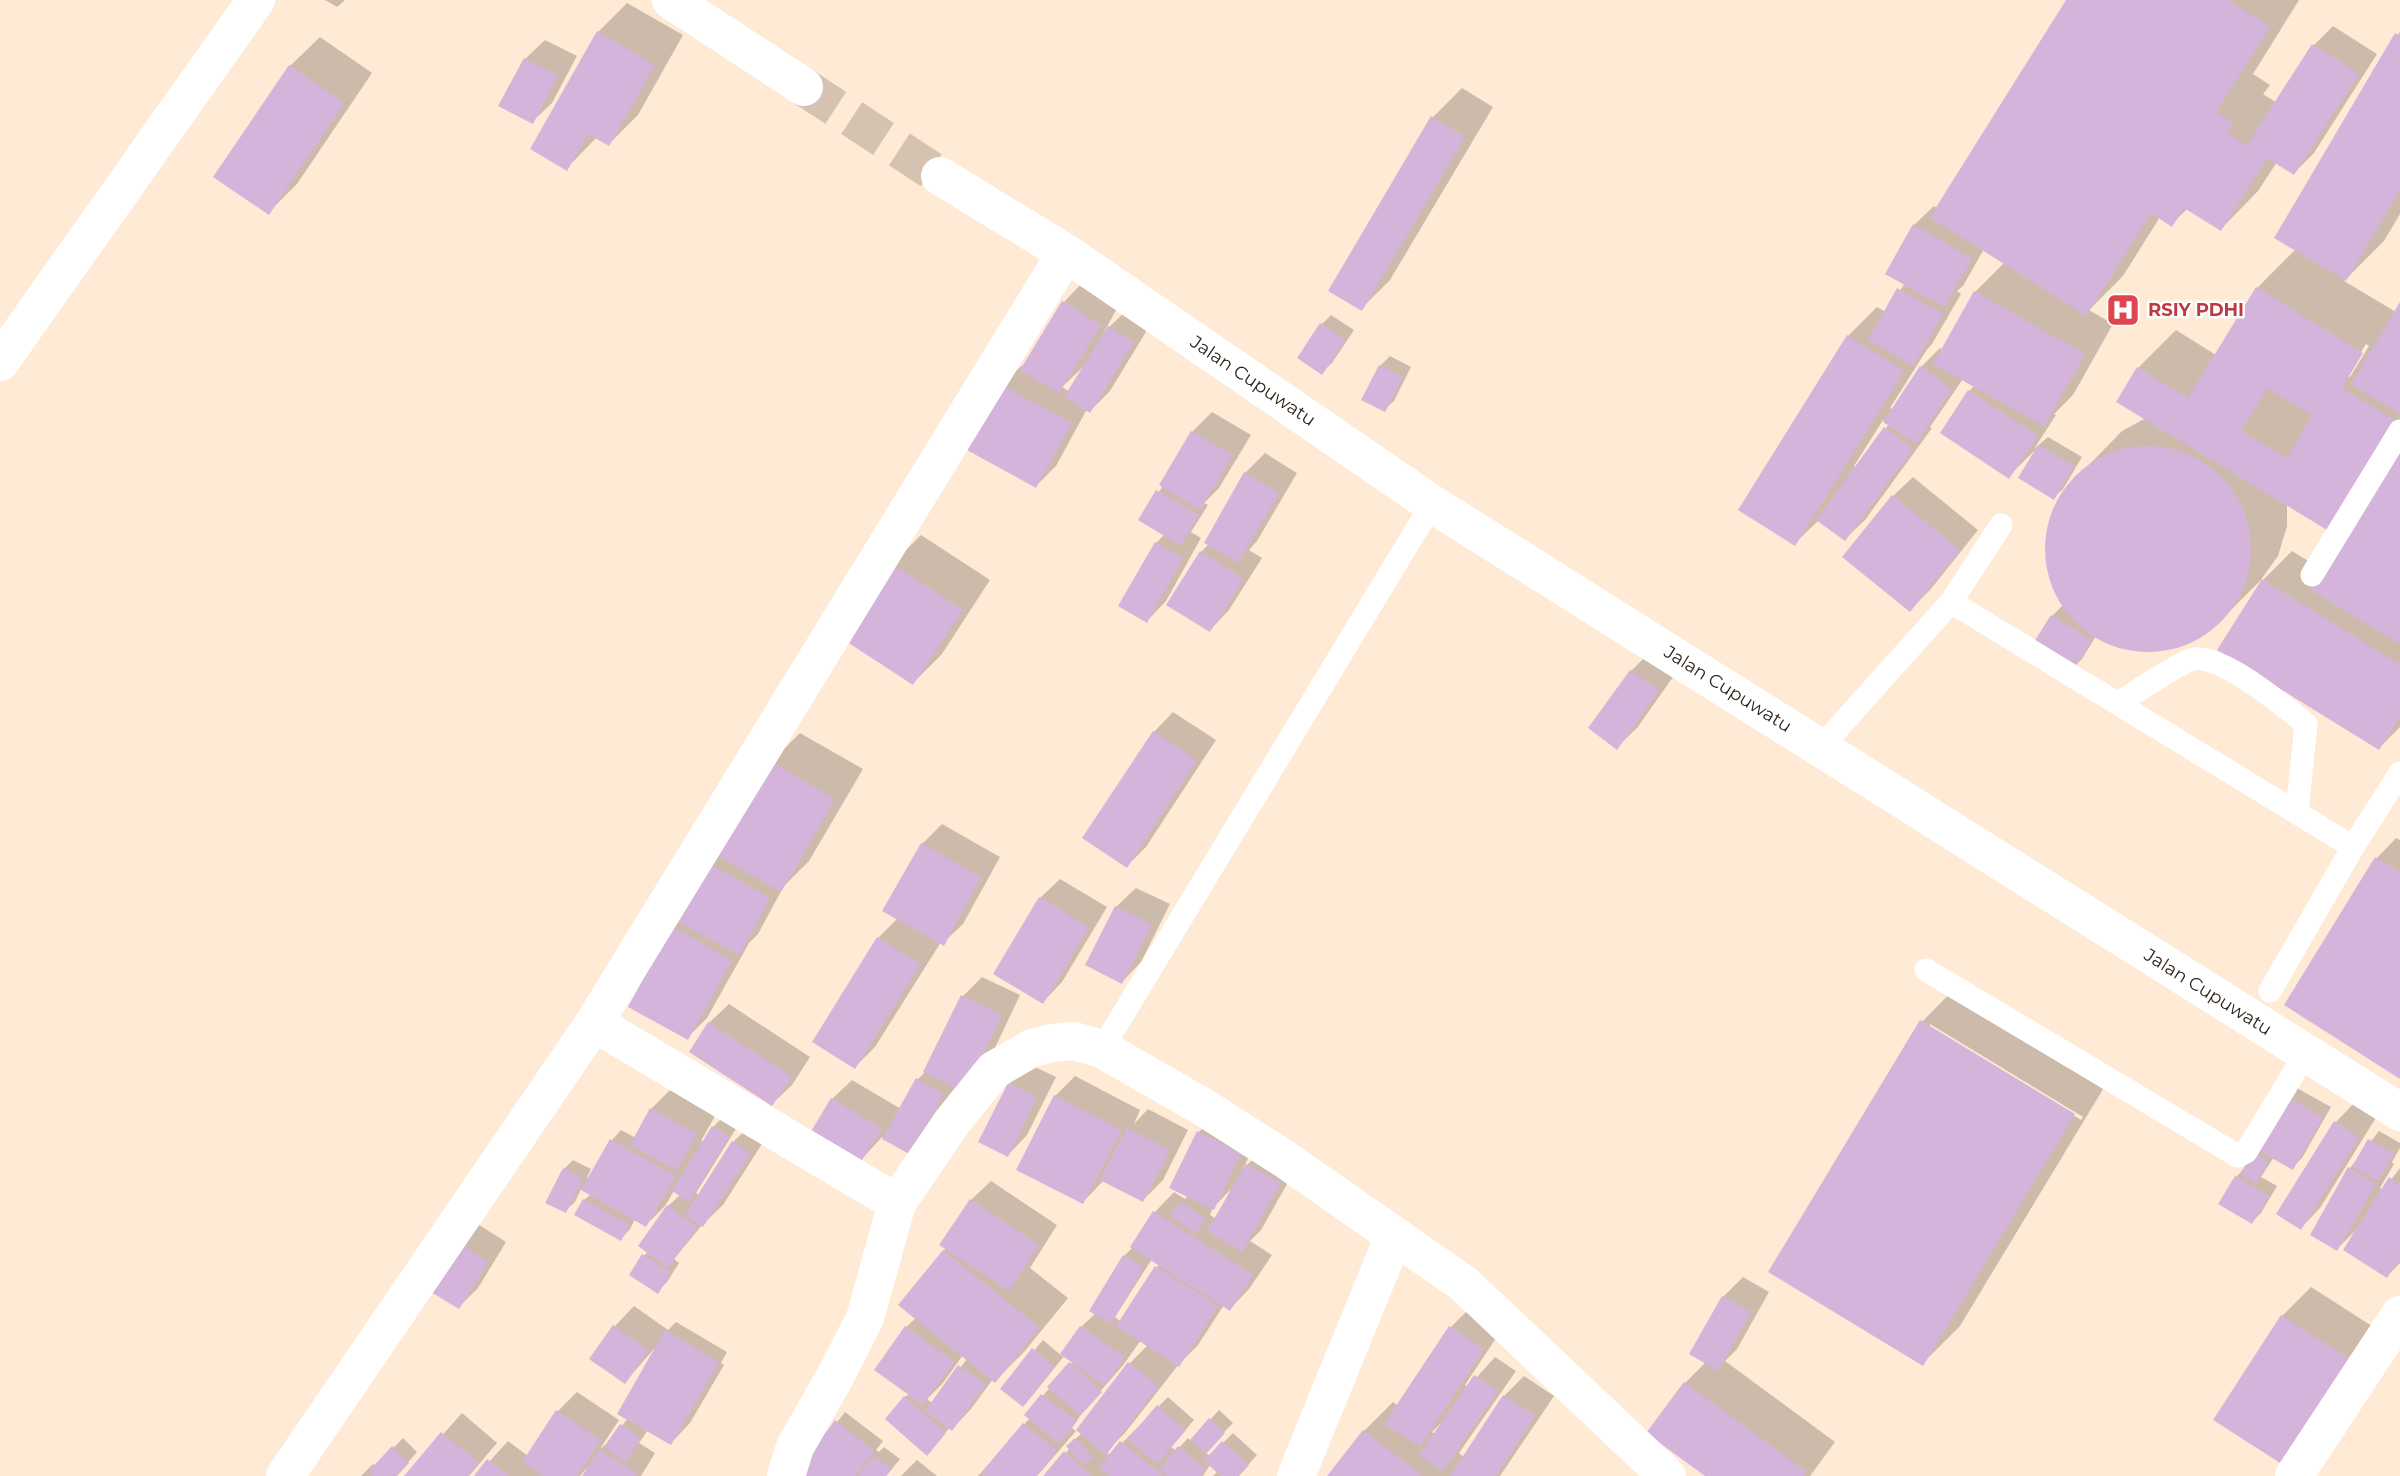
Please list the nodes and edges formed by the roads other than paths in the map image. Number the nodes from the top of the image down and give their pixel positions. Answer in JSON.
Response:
{"nodes":[{"id":1,"x":256,"y":0,"type":"edge"},
{"id":2,"x":671,"y":0,"type":"edge"},
{"id":3,"x":804,"y":87,"type":"tunnel mouth"},
{"id":4,"x":940,"y":176,"type":"tunnel mouth"},
{"id":5,"x":1066,"y":253,"type":"junction"},
{"id":6,"x":0,"y":362,"type":"edge"},
{"id":7,"x":2400,"y":431,"type":"edge"},
{"id":8,"x":1432,"y":504,"type":"junction"},
{"id":9,"x":2001,"y":525,"type":"dead end"},
{"id":10,"x":2312,"y":575,"type":"dead end"},
{"id":11,"x":1951,"y":602,"type":"junction"},
{"id":12,"x":2118,"y":703,"type":"junction"},
{"id":13,"x":1821,"y":747,"type":"junction"},
{"id":14,"x":2400,"y":773,"type":"edge"},
{"id":15,"x":2297,"y":812,"type":"junction"},
{"id":16,"x":2353,"y":847,"type":"junction"},
{"id":17,"x":1926,"y":970,"type":"dead end"},
{"id":18,"x":2270,"y":991,"type":"dead end"},
{"id":19,"x":594,"y":1023,"type":"junction"},
{"id":20,"x":1102,"y":1049,"type":"junction"},
{"id":21,"x":2306,"y":1054,"type":"junction"},
{"id":22,"x":2400,"y":1112,"type":"edge"},
{"id":23,"x":897,"y":1203,"type":"junction"},
{"id":24,"x":1394,"y":1236,"type":"junction"},
{"id":25,"x":2400,"y":1315,"type":"edge"},
{"id":26,"x":285,"y":1476,"type":"edge"},
{"id":27,"x":786,"y":1476,"type":"edge"},
{"id":28,"x":1296,"y":1476,"type":"edge"},
{"id":29,"x":1667,"y":1476,"type":"edge"},
{"id":30,"x":2294,"y":1476,"type":"edge"}],
"edges":[{"from":1,"to":6,"type":"street"},
{"from":2,"to":3,"type":"street"},
{"from":4,"to":5,"type":"street","name":"Jalan Cupuwatu"},
{"from":5,"to":8,"type":"street","name":"Jalan Cupuwatu"},
{"from":5,"to":19,"type":"street"},
{"from":7,"to":10,"type":"lane"},
{"from":8,"to":13,"type":"street","name":"Jalan Cupuwatu"},
{"from":8,"to":20,"type":"lane"},
{"from":9,"to":11,"type":"lane"},
{"from":11,"to":12,"type":"lane"},
{"from":11,"to":13,"type":"lane"},
{"from":12,"to":15,"type":"lane"},
{"from":12,"to":15,"type":"lane"},
{"from":13,"to":21,"type":"street","name":"Jalan Cupuwatu"},
{"from":14,"to":16,"type":"lane"},
{"from":15,"to":16,"type":"lane"},
{"from":16,"to":18,"type":"lane"},
{"from":17,"to":21,"type":"lane"},
{"from":19,"to":23,"type":"street"},
{"from":19,"to":26,"type":"street"},
{"from":20,"to":23,"type":"street"},
{"from":20,"to":24,"type":"street"},
{"from":21,"to":22,"type":"street","name":"Jalan Cupuwatu"},
{"from":23,"to":27,"type":"street"},
{"from":24,"to":28,"type":"street"},
{"from":24,"to":29,"type":"street"},
{"from":25,"to":30,"type":"street"}]}
